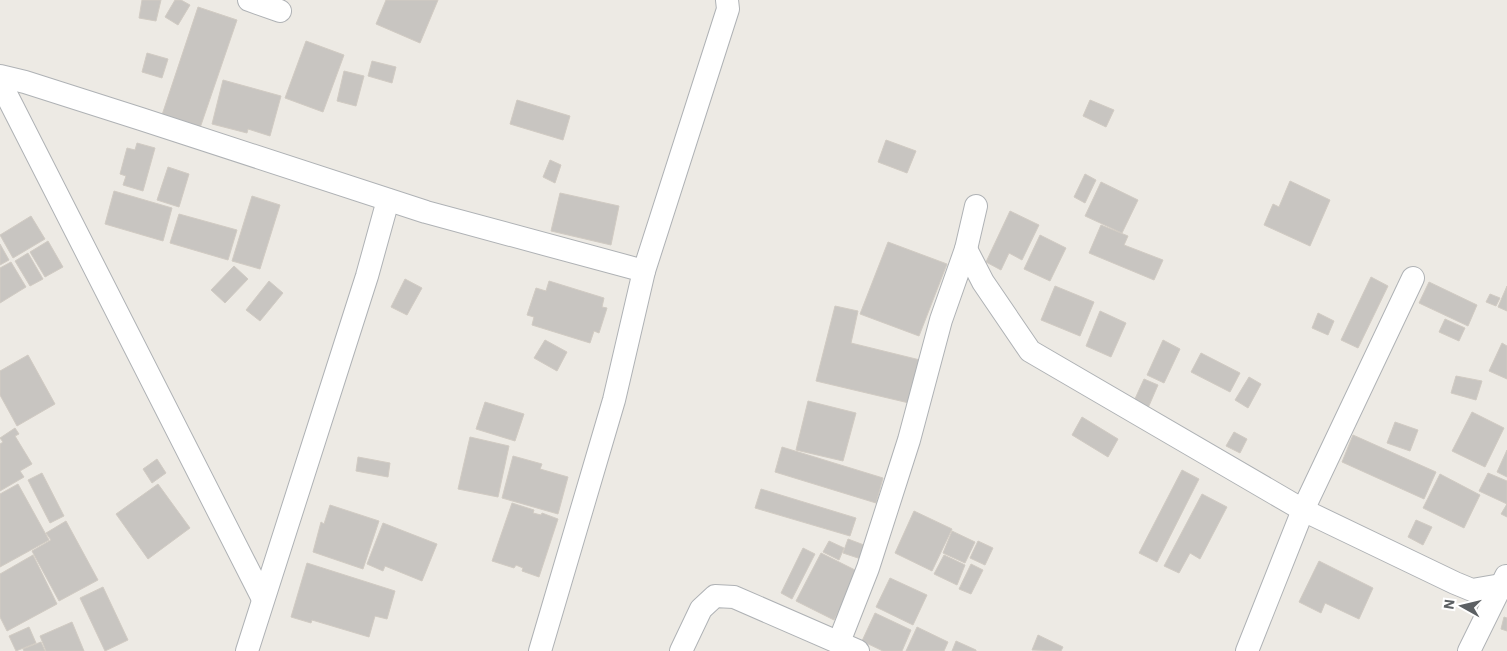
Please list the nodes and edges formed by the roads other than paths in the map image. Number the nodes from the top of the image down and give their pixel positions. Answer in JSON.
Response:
{"nodes":[{"id":1,"x":249,"y":0,"type":"edge"},
{"id":2,"x":727,"y":0,"type":"edge"},
{"id":3,"x":280,"y":11,"type":"dead end"},
{"id":4,"x":0,"y":76,"type":"edge"},
{"id":5,"x":0,"y":82,"type":"edge"},
{"id":6,"x":388,"y":200,"type":"junction"},
{"id":7,"x":976,"y":206,"type":"dead end"},
{"id":8,"x":966,"y":249,"type":"junction"},
{"id":9,"x":644,"y":272,"type":"junction"},
{"id":10,"x":1413,"y":278,"type":"dead end"},
{"id":11,"x":1303,"y":510,"type":"junction"},
{"id":12,"x":1504,"y":579,"type":"edge"},
{"id":13,"x":263,"y":599,"type":"junction"},
{"id":14,"x":848,"y":646,"type":"edge"},
{"id":15,"x":247,"y":651,"type":"edge"},
{"id":16,"x":540,"y":651,"type":"edge"},
{"id":17,"x":681,"y":651,"type":"edge"},
{"id":18,"x":1247,"y":651,"type":"edge"},
{"id":19,"x":1469,"y":651,"type":"edge"}],
"edges":[{"from":1,"to":3,"type":"street"},
{"from":2,"to":9,"type":"street"},
{"from":4,"to":6,"type":"street"},
{"from":5,"to":13,"type":"street"},
{"from":6,"to":9,"type":"street"},
{"from":6,"to":13,"type":"street"},
{"from":7,"to":8,"type":"street"},
{"from":8,"to":11,"type":"street"},
{"from":8,"to":14,"type":"street"},
{"from":9,"to":16,"type":"street"},
{"from":10,"to":11,"type":"street"},
{"from":11,"to":12,"type":"street"},
{"from":11,"to":18,"type":"street"},
{"from":12,"to":19,"type":"street"},
{"from":13,"to":15,"type":"street"},
{"from":14,"to":17,"type":"street"}]}
